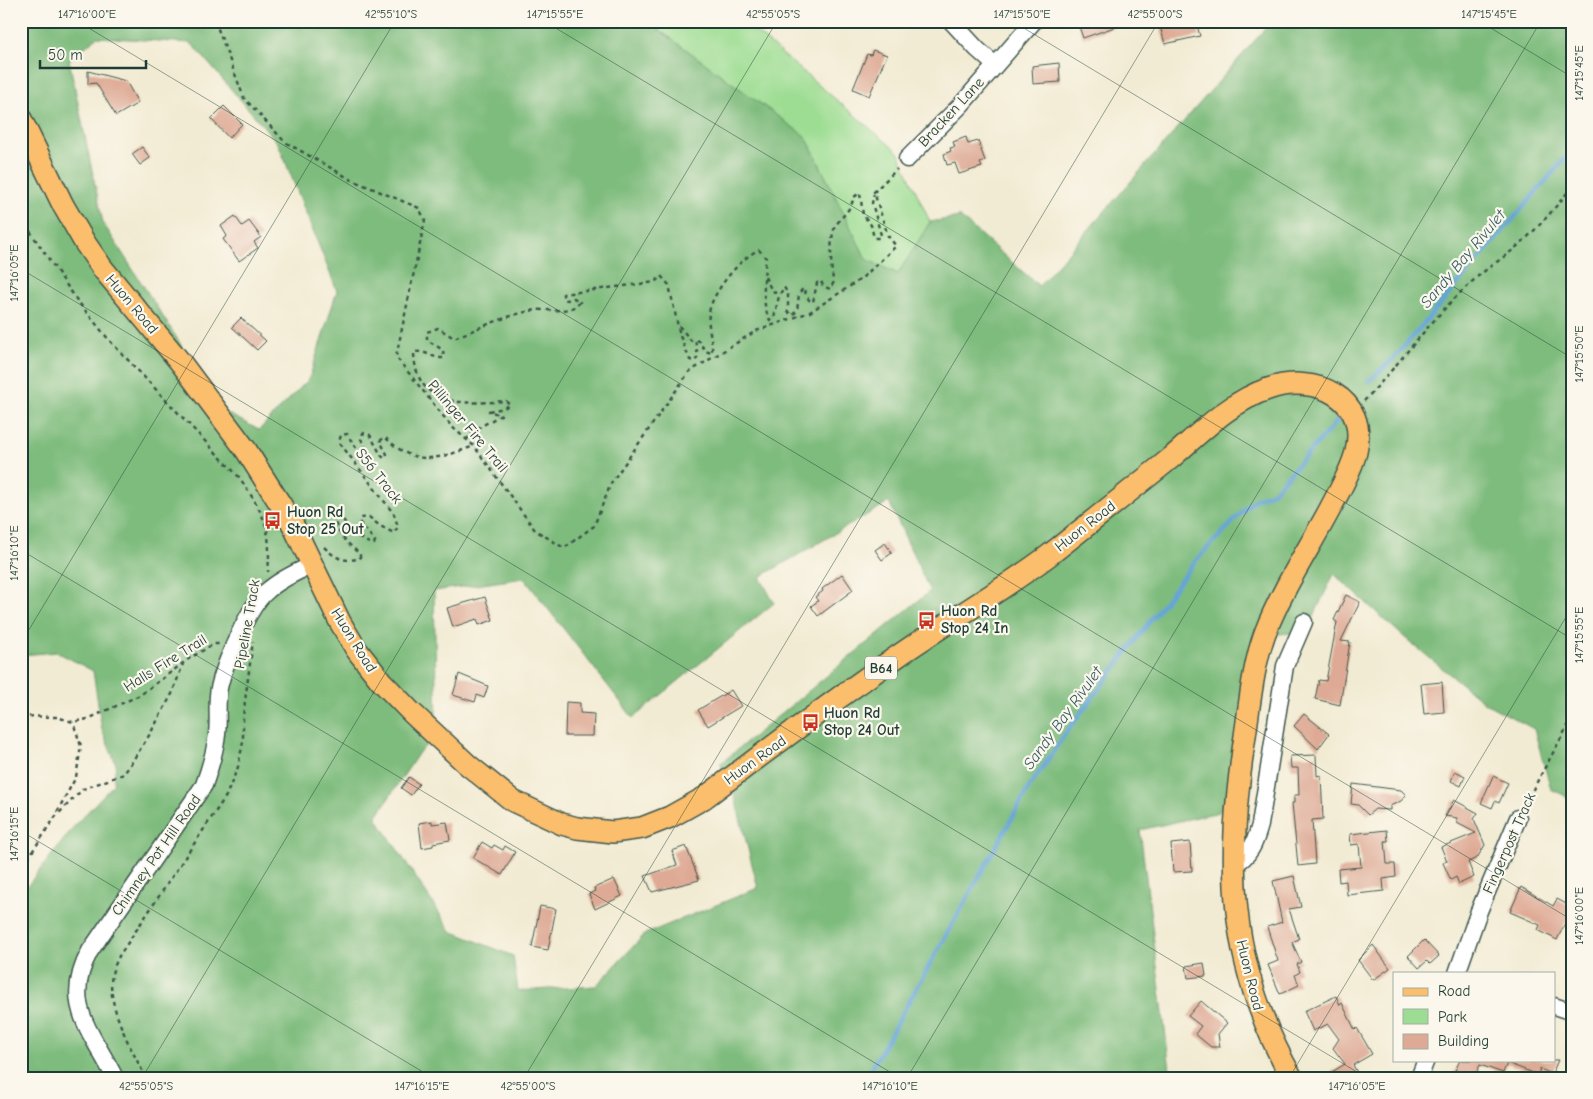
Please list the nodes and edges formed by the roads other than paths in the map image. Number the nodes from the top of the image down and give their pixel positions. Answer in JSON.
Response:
{"nodes":[{"id":1,"x":951,"y":21,"type":"edge"},
{"id":2,"x":1034,"y":21,"type":"edge"},
{"id":3,"x":995,"y":65,"type":"junction"},
{"id":4,"x":21,"y":119,"type":"edge"},
{"id":5,"x":907,"y":159,"type":"road end"},
{"id":6,"x":312,"y":565,"type":"junction"},
{"id":7,"x":1304,"y":622,"type":"dead end"},
{"id":8,"x":1518,"y":818,"type":"road end"},
{"id":9,"x":1233,"y":864,"type":"junction"},
{"id":10,"x":1463,"y":971,"type":"edge"},
{"id":11,"x":1556,"y":1007,"type":"edge"},
{"id":12,"x":1572,"y":1012,"type":"edge"},
{"id":13,"x":1425,"y":1062,"type":"edge"},
{"id":14,"x":115,"y":1078,"type":"edge"},
{"id":15,"x":1292,"y":1078,"type":"edge"},
{"id":16,"x":1419,"y":1078,"type":"edge"}],
"edges":[{"from":1,"to":3,"type":"street","name":"Bracken Lane"},
{"from":2,"to":3,"type":"street","name":"Bracken Lane"},
{"from":3,"to":5,"type":"street","name":"Bracken Lane"},
{"from":4,"to":6,"type":"main road","name":"Huon Road","number":"B64"},
{"from":6,"to":9,"type":"main road","name":"Huon Road","number":"B64"},
{"from":6,"to":14,"type":"street","name":"Chimney Pot Hill Road"},
{"from":7,"to":9,"type":"street"},
{"from":8,"to":10,"type":"street","name":"Fingerpost Track"},
{"from":9,"to":15,"type":"main road","name":"Huon Road"},
{"from":11,"to":12,"type":"street"},
{"from":13,"to":16,"type":"street"}]}
